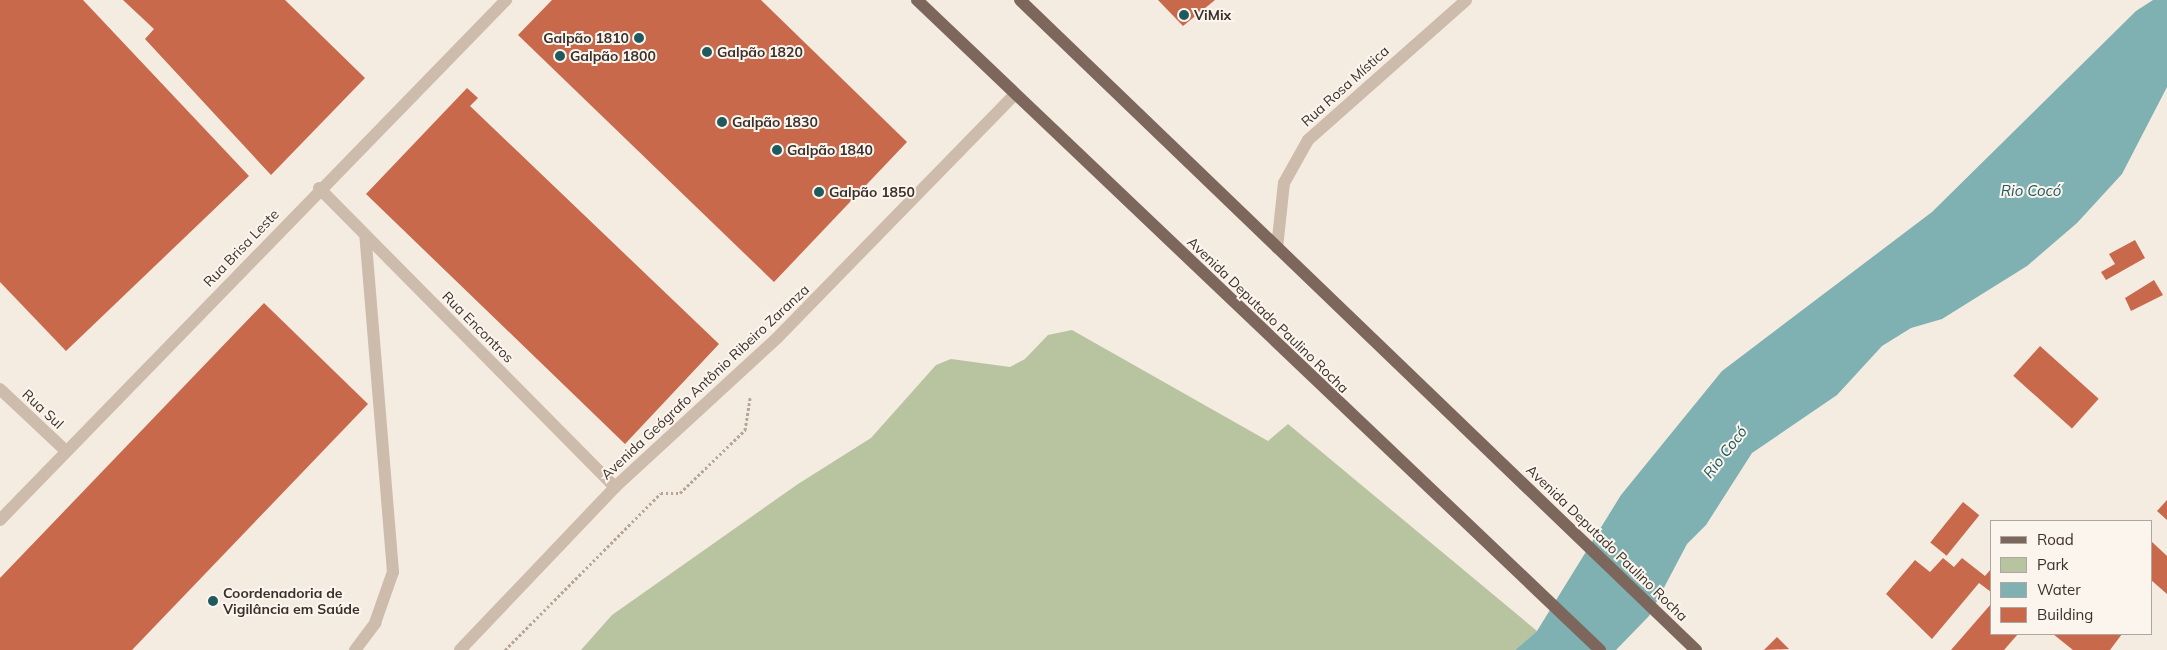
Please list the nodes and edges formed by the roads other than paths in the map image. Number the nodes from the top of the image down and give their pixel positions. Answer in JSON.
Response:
{"nodes":[{"id":1,"x":506,"y":0,"type":"edge"},
{"id":2,"x":917,"y":0,"type":"edge"},
{"id":3,"x":1020,"y":0,"type":"edge"},
{"id":4,"x":1466,"y":0,"type":"edge"},
{"id":5,"x":1015,"y":94,"type":"junction"},
{"id":6,"x":319,"y":188,"type":"junction"},
{"id":7,"x":365,"y":234,"type":"junction"},
{"id":8,"x":1277,"y":248,"type":"junction"},
{"id":9,"x":0,"y":390,"type":"edge"},
{"id":10,"x":66,"y":451,"type":"junction"},
{"id":11,"x":615,"y":487,"type":"junction"},
{"id":12,"x":0,"y":520,"type":"edge"},
{"id":13,"x":355,"y":650,"type":"edge"},
{"id":14,"x":460,"y":650,"type":"edge"},
{"id":15,"x":1600,"y":650,"type":"edge"},
{"id":16,"x":1696,"y":650,"type":"edge"}],
"edges":[{"from":1,"to":6,"type":"street","name":"Rua Brisa Leste"},
{"from":2,"to":5,"type":"main road","name":"Avenida Deputado Paulino Rocha"},
{"from":3,"to":8,"type":"main road","name":"Avenida Deputado Paulino Rocha"},
{"from":4,"to":8,"type":"street","name":"Rua Rosa Mística"},
{"from":5,"to":11,"type":"street","name":"Avenida Geógrafo Antônio Ribeiro Zaranza"},
{"from":5,"to":15,"type":"main road","name":"Avenida Deputado Paulino Rocha"},
{"from":6,"to":7,"type":"street","name":"Rua Encontros"},
{"from":6,"to":10,"type":"street","name":"Rua Brisa Leste"},
{"from":7,"to":11,"type":"street","name":"Rua Encontros"},
{"from":7,"to":13,"type":"street"},
{"from":8,"to":16,"type":"main road","name":"Avenida Deputado Paulino Rocha"},
{"from":9,"to":10,"type":"street","name":"Rua Sul"},
{"from":10,"to":12,"type":"street","name":"Rua Brisa Leste"},
{"from":11,"to":14,"type":"street","name":"Avenida Geógrafo Antônio Ribeiro Zaranza"}]}
